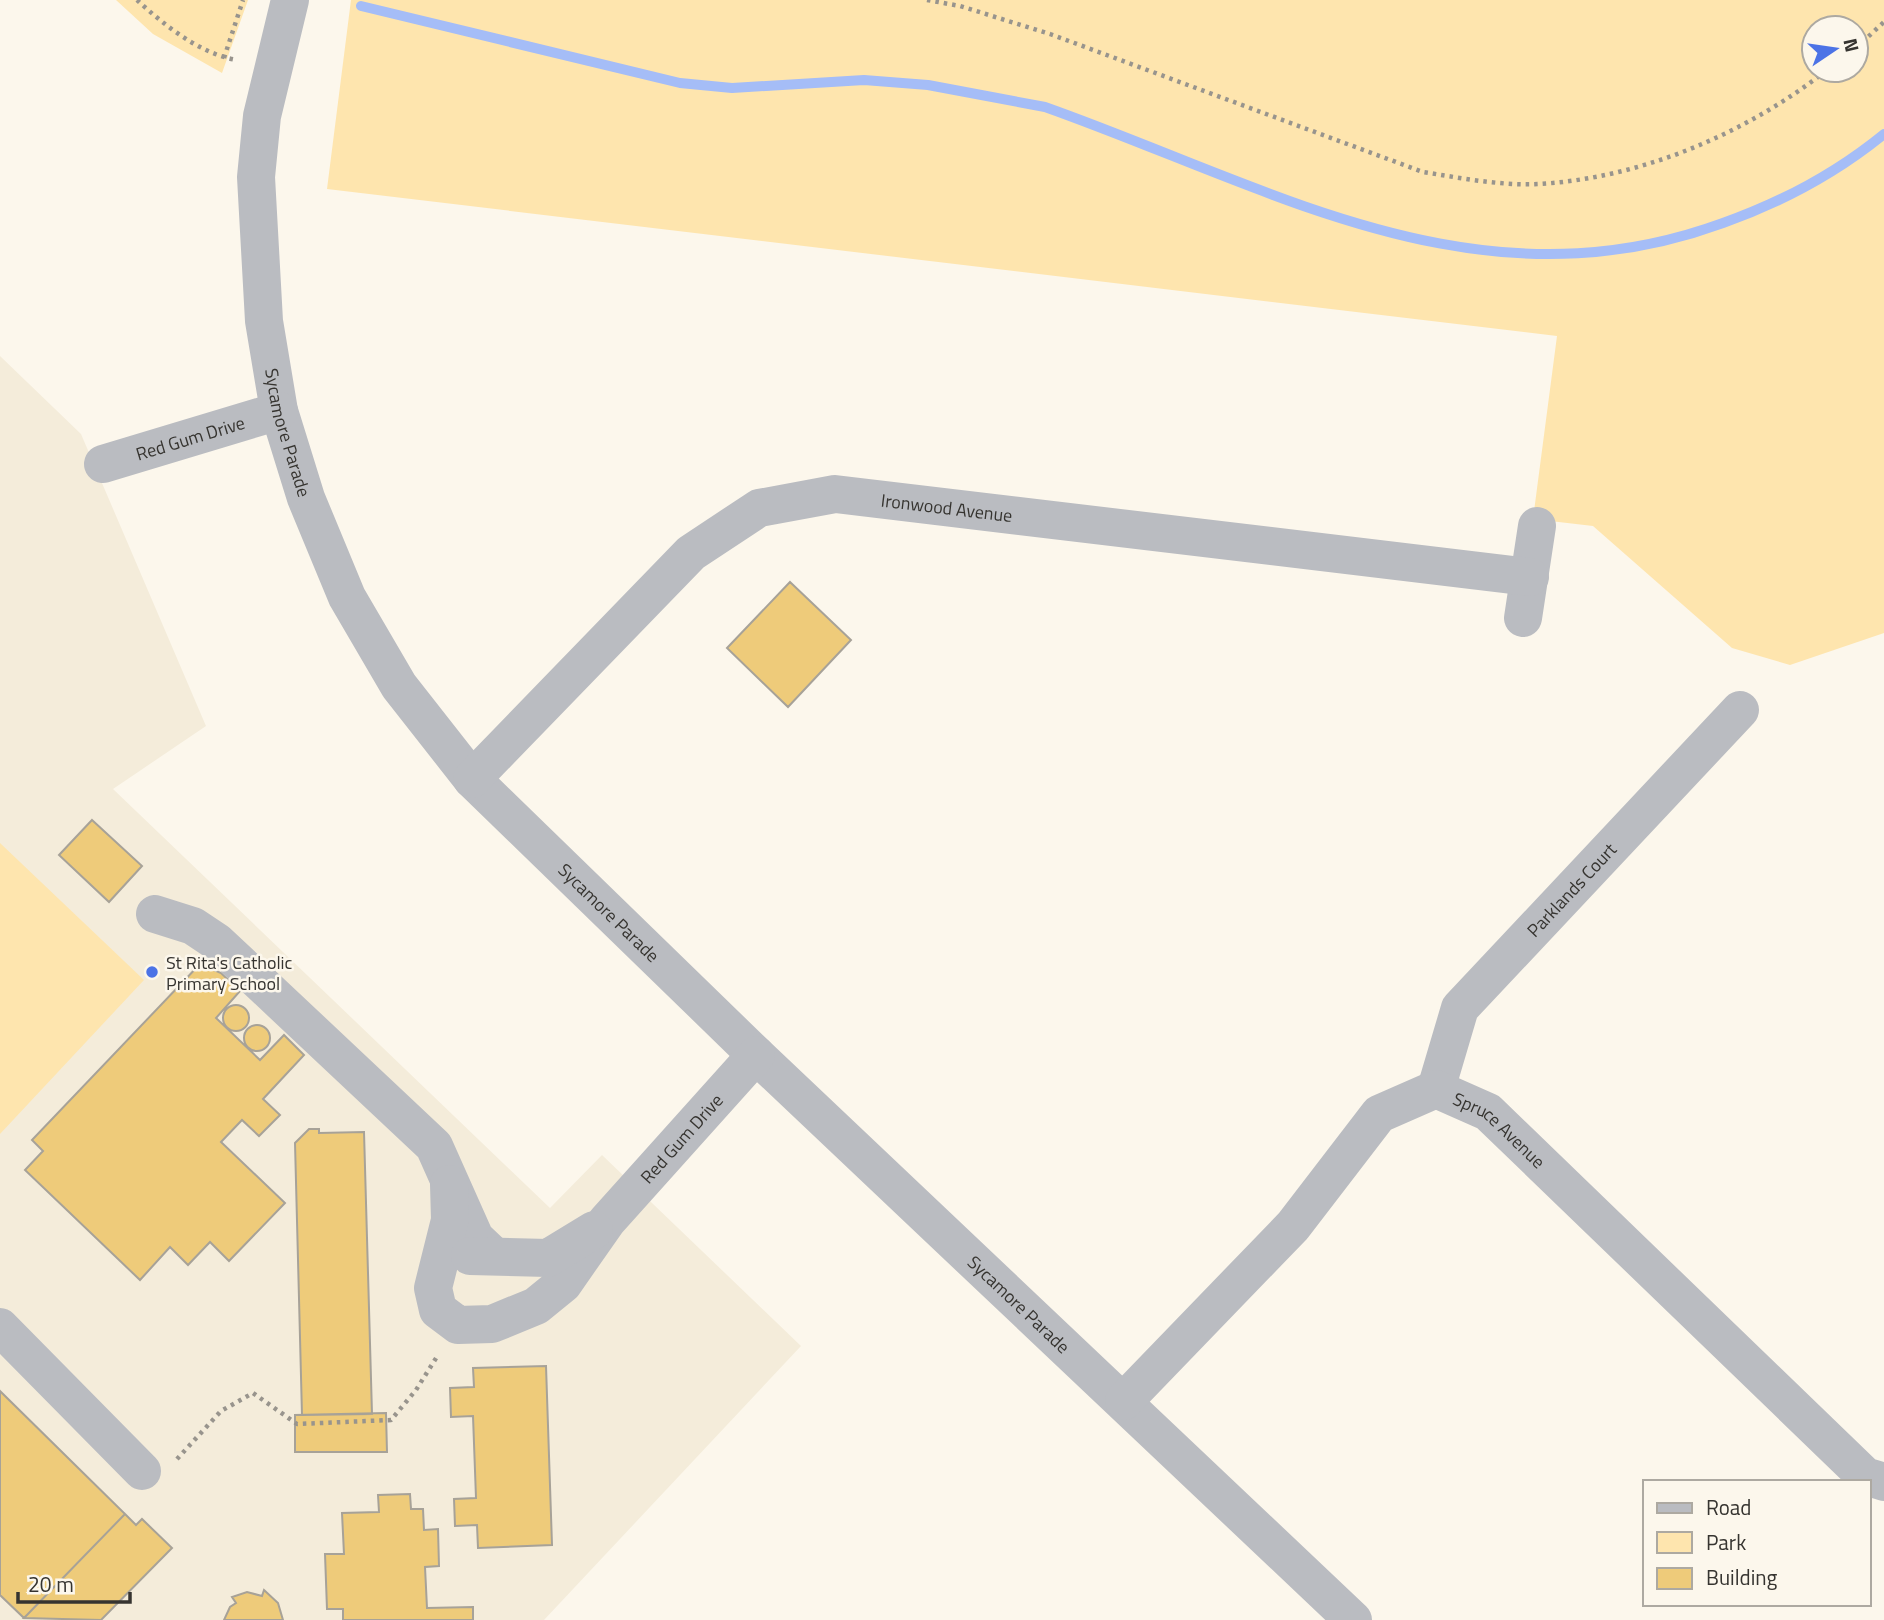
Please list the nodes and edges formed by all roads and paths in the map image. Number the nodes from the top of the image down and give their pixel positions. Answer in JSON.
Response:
{"nodes":[{"id":1,"x":137,"y":0,"type":"edge"},
{"id":2,"x":243,"y":0,"type":"edge"},
{"id":3,"x":290,"y":0,"type":"edge"},
{"id":4,"x":927,"y":0,"type":"edge"},
{"id":5,"x":1884,"y":22,"type":"edge"},
{"id":6,"x":1870,"y":35,"type":"edge"},
{"id":7,"x":224,"y":58,"type":"junction"},
{"id":8,"x":273,"y":65,"type":"junction"},
{"id":9,"x":1807,"y":84,"type":"edge"},
{"id":10,"x":279,"y":411,"type":"junction"},
{"id":11,"x":103,"y":464,"type":"dead end"},
{"id":12,"x":1537,"y":526,"type":"dead end"},
{"id":13,"x":1530,"y":577,"type":"junction"},
{"id":14,"x":1523,"y":618,"type":"dead end"},
{"id":15,"x":1740,"y":710,"type":"dead end"},
{"id":16,"x":472,"y":779,"type":"junction"},
{"id":17,"x":155,"y":914,"type":"dead end"},
{"id":18,"x":756,"y":1055,"type":"junction"},
{"id":19,"x":1436,"y":1088,"type":"junction"},
{"id":20,"x":449,"y":1184,"type":"junction"},
{"id":21,"x":607,"y":1221,"type":"junction"},
{"id":22,"x":494,"y":1256,"type":"junction"},
{"id":23,"x":441,"y":1266,"type":"junction"},
{"id":24,"x":458,"y":1325,"type":"junction"},
{"id":25,"x":0,"y":1327,"type":"edge"},
{"id":26,"x":1124,"y":1401,"type":"junction"},
{"id":27,"x":142,"y":1471,"type":"joint"},
{"id":28,"x":1884,"y":1482,"type":"edge"},
{"id":29,"x":1353,"y":1620,"type":"edge"}],
"edges":[{"from":1,"to":7,"type":"path"},
{"from":2,"to":7,"type":"path"},
{"from":3,"to":8,"type":"street","name":"Sycamore Parade"},
{"from":4,"to":9,"type":"path"},
{"from":5,"to":6,"type":"path"},
{"from":7,"to":8,"type":"path"},
{"from":8,"to":10,"type":"street","name":"Sycamore Parade"},
{"from":10,"to":11,"type":"street","name":"Red Gum Drive"},
{"from":10,"to":16,"type":"street","name":"Sycamore Parade"},
{"from":12,"to":13,"type":"street"},
{"from":13,"to":14,"type":"street"},
{"from":13,"to":16,"type":"street","name":"Ironwood Avenue"},
{"from":15,"to":19,"type":"street","name":"Parklands Court"},
{"from":16,"to":18,"type":"street","name":"Sycamore Parade"},
{"from":17,"to":20,"type":"street"},
{"from":18,"to":21,"type":"street","name":"Red Gum Drive"},
{"from":18,"to":26,"type":"street","name":"Sycamore Parade"},
{"from":19,"to":26,"type":"street","name":"Spruce Avenue"},
{"from":19,"to":28,"type":"street","name":"Spruce Avenue"},
{"from":20,"to":22,"type":"street"},
{"from":20,"to":23,"type":"street"},
{"from":21,"to":22,"type":"street"},
{"from":21,"to":24,"type":"street"},
{"from":22,"to":23,"type":"street"},
{"from":23,"to":24,"type":"street"},
{"from":24,"to":27,"type":"path"},
{"from":25,"to":27,"type":"street"},
{"from":26,"to":29,"type":"street","name":"Sycamore Parade"}]}
